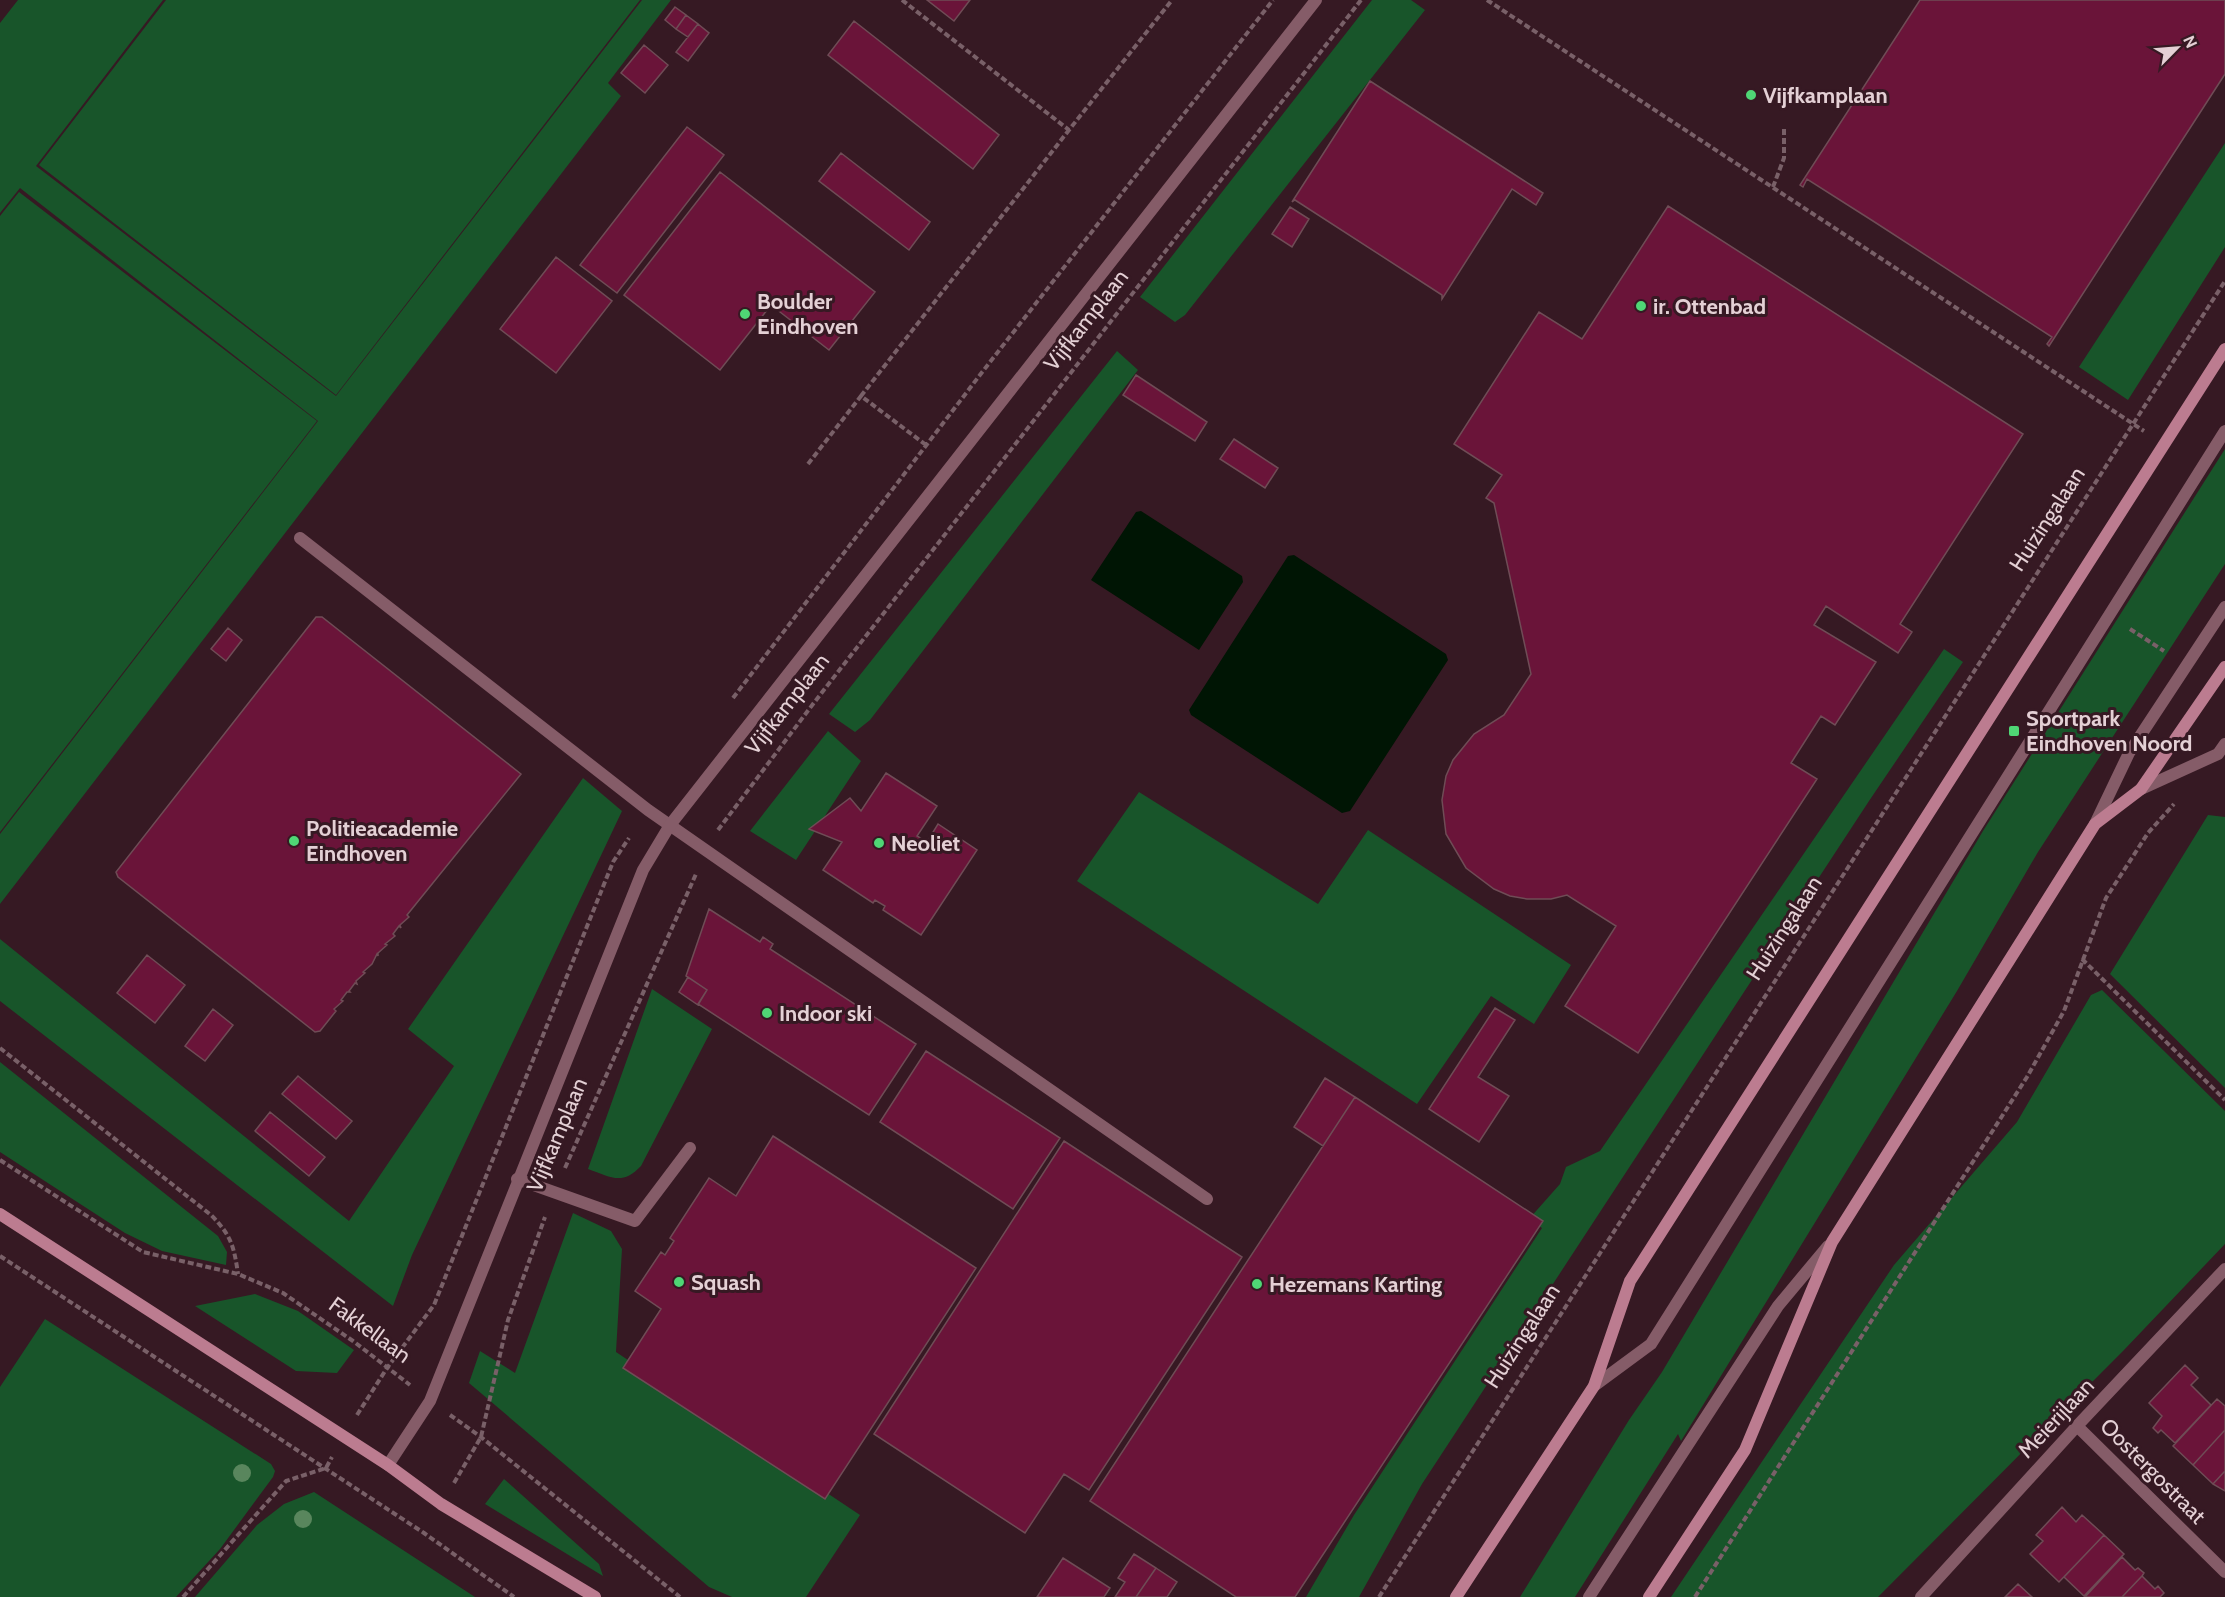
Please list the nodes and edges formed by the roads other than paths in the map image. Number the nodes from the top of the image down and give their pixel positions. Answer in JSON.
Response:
{"nodes":[{"id":1,"x":1316,"y":0,"type":"edge"},
{"id":2,"x":2225,"y":349,"type":"edge"},
{"id":3,"x":2225,"y":431,"type":"edge"},
{"id":4,"x":300,"y":538,"type":"dead end"},
{"id":5,"x":2225,"y":607,"type":"edge"},
{"id":6,"x":2225,"y":667,"type":"edge"},
{"id":7,"x":2225,"y":744,"type":"edge"},
{"id":8,"x":2141,"y":789,"type":"junction"},
{"id":9,"x":2095,"y":824,"type":"junction"},
{"id":10,"x":670,"y":825,"type":"junction"},
{"id":11,"x":690,"y":1148,"type":"dead end"},
{"id":12,"x":517,"y":1179,"type":"junction"},
{"id":13,"x":1207,"y":1199,"type":"dead end"},
{"id":14,"x":0,"y":1214,"type":"edge"},
{"id":15,"x":1832,"y":1242,"type":"junction"},
{"id":16,"x":2225,"y":1269,"type":"edge"},
{"id":17,"x":1594,"y":1386,"type":"junction"},
{"id":18,"x":2077,"y":1426,"type":"junction"},
{"id":19,"x":388,"y":1465,"type":"junction"},
{"id":20,"x":2225,"y":1572,"type":"edge"},
{"id":21,"x":595,"y":1597,"type":"edge"},
{"id":22,"x":1456,"y":1597,"type":"edge"},
{"id":23,"x":1589,"y":1597,"type":"edge"},
{"id":24,"x":1649,"y":1597,"type":"edge"},
{"id":25,"x":1921,"y":1597,"type":"edge"}],
"edges":[{"from":1,"to":10,"type":"street","name":"Vijfkamplaan"},
{"from":2,"to":17,"type":"main road"},
{"from":3,"to":17,"type":"street"},
{"from":4,"to":10,"type":"street"},
{"from":5,"to":9,"type":"street"},
{"from":6,"to":8,"type":"main road"},
{"from":7,"to":8,"type":"street"},
{"from":8,"to":9,"type":"main road"},
{"from":9,"to":15,"type":"main road"},
{"from":10,"to":12,"type":"street","name":"Vijfkamplaan"},
{"from":10,"to":13,"type":"street"},
{"from":11,"to":12,"type":"street"},
{"from":12,"to":19,"type":"street","name":"Vijfkamplaan"},
{"from":14,"to":19,"type":"main road"},
{"from":15,"to":23,"type":"street"},
{"from":15,"to":24,"type":"main road"},
{"from":16,"to":18,"type":"street","name":"Meierijlaan"},
{"from":17,"to":22,"type":"main road"},
{"from":18,"to":20,"type":"street","name":"Oostergostraat"},
{"from":18,"to":25,"type":"street","name":"Meierijlaan"},
{"from":19,"to":21,"type":"main road"}]}
